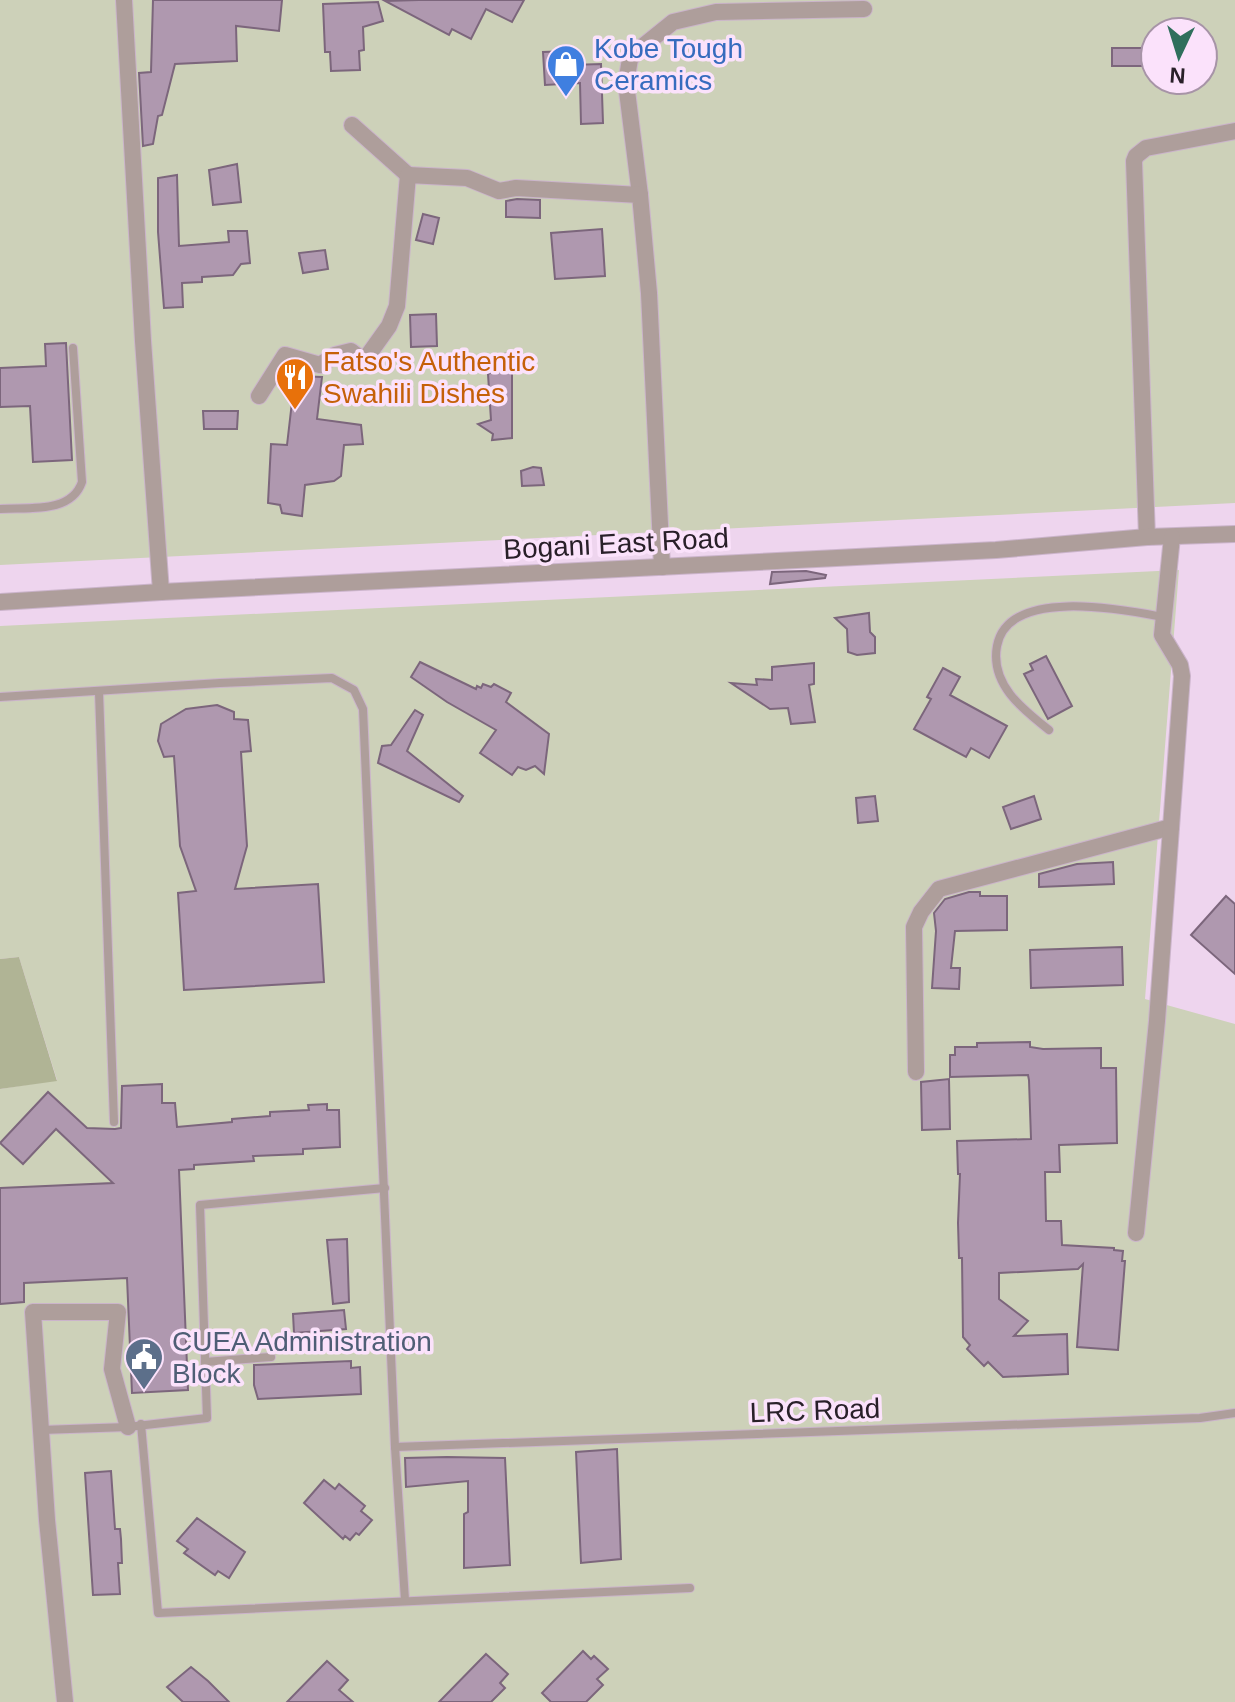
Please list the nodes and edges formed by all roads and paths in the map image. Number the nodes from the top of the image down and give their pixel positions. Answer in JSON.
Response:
{"nodes":[{"id":1,"x":124,"y":0,"type":"edge"},
{"id":2,"x":864,"y":9,"type":"dead end"},
{"id":3,"x":352,"y":125,"type":"dead end"},
{"id":4,"x":1235,"y":131,"type":"edge"},
{"id":5,"x":408,"y":175,"type":"junction"},
{"id":6,"x":640,"y":195,"type":"junction"},
{"id":7,"x":73,"y":348,"type":"dead end"},
{"id":8,"x":259,"y":396,"type":"dead end"},
{"id":9,"x":0,"y":509,"type":"edge"},
{"id":10,"x":1235,"y":534,"type":"edge"},
{"id":11,"x":1147,"y":537,"type":"junction"},
{"id":12,"x":1172,"y":537,"type":"junction"},
{"id":13,"x":662,"y":567,"type":"junction"},
{"id":14,"x":161,"y":592,"type":"junction"},
{"id":15,"x":0,"y":602,"type":"edge"},
{"id":16,"x":1163,"y":617,"type":"junction"},
{"id":17,"x":99,"y":692,"type":"junction"},
{"id":18,"x":0,"y":697,"type":"edge"},
{"id":19,"x":1049,"y":730,"type":"dead end"},
{"id":20,"x":1171,"y":827,"type":"junction"},
{"id":21,"x":916,"y":1072,"type":"dead end"},
{"id":22,"x":114,"y":1122,"type":"dead end"},
{"id":23,"x":385,"y":1188,"type":"junction"},
{"id":24,"x":1136,"y":1233,"type":"dead end"},
{"id":25,"x":271,"y":1357,"type":"dead end"},
{"id":26,"x":205,"y":1362,"type":"junction"},
{"id":27,"x":1235,"y":1413,"type":"edge"},
{"id":28,"x":135,"y":1426,"type":"junction"},
{"id":29,"x":41,"y":1430,"type":"junction"},
{"id":30,"x":395,"y":1447,"type":"junction"},
{"id":31,"x":690,"y":1588,"type":"dead end"},
{"id":32,"x":405,"y":1600,"type":"junction"},
{"id":33,"x":65,"y":1702,"type":"edge"}],
"edges":[{"from":1,"to":14,"type":"street"},
{"from":2,"to":6,"type":"street"},
{"from":3,"to":5,"type":"street"},
{"from":4,"to":11,"type":"street"},
{"from":5,"to":6,"type":"street"},
{"from":5,"to":8,"type":"street"},
{"from":6,"to":13,"type":"street"},
{"from":7,"to":9,"type":"lane"},
{"from":10,"to":12,"type":"street","name":"Bogani East Road"},
{"from":11,"to":12,"type":"street","name":"Bogani East Road"},
{"from":11,"to":13,"type":"street","name":"Bogani East Road"},
{"from":12,"to":16,"type":"street"},
{"from":13,"to":14,"type":"street","name":"Bogani East Road"},
{"from":14,"to":15,"type":"street","name":"Bogani East Road"},
{"from":16,"to":19,"type":"lane"},
{"from":16,"to":20,"type":"street"},
{"from":17,"to":18,"type":"lane"},
{"from":17,"to":22,"type":"lane"},
{"from":17,"to":23,"type":"lane"},
{"from":20,"to":21,"type":"street"},
{"from":20,"to":24,"type":"street"},
{"from":23,"to":26,"type":"lane"},
{"from":23,"to":30,"type":"lane"},
{"from":25,"to":26,"type":"lane"},
{"from":26,"to":28,"type":"lane"},
{"from":27,"to":30,"type":"lane","name":"LRC Road"},
{"from":28,"to":29,"type":"lane"},
{"from":28,"to":29,"type":"street"},
{"from":28,"to":32,"type":"lane"},
{"from":29,"to":33,"type":"street"},
{"from":30,"to":32,"type":"lane"},
{"from":31,"to":32,"type":"lane"}]}
